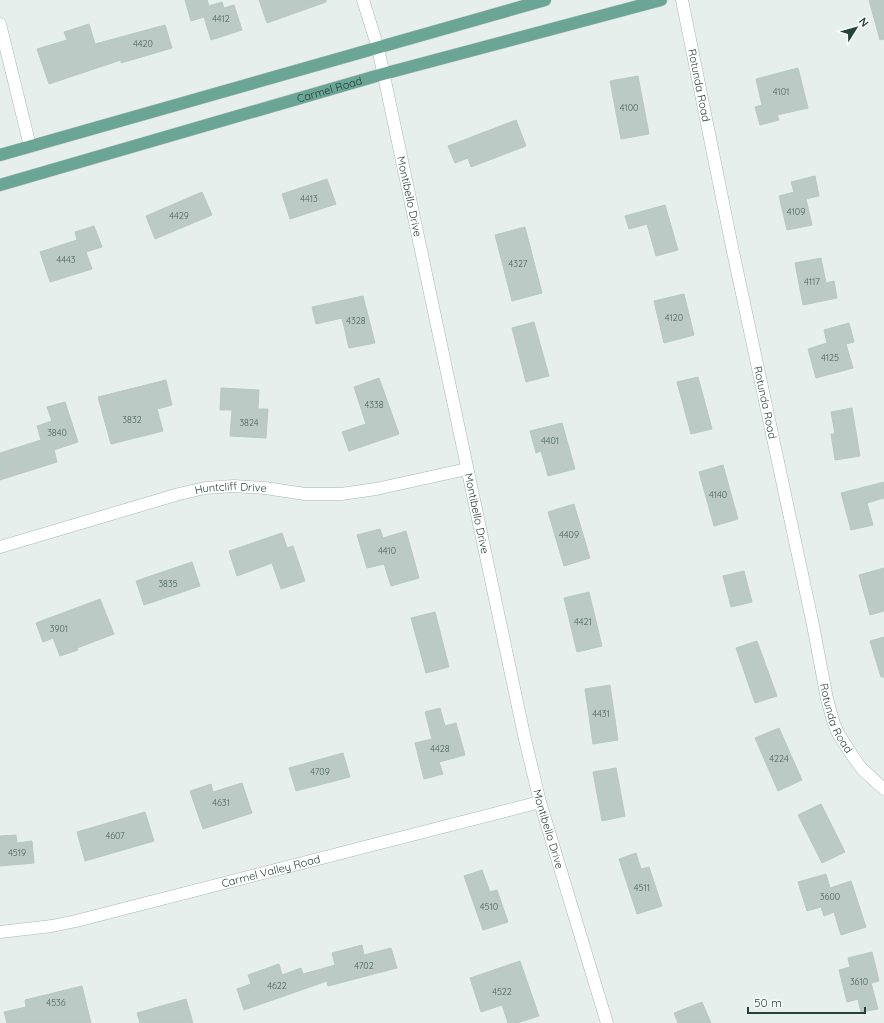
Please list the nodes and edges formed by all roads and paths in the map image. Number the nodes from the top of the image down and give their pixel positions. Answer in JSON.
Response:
{"nodes":[{"id":1,"x":363,"y":0,"type":"edge"},
{"id":2,"x":545,"y":0,"type":"edge"},
{"id":3,"x":661,"y":0,"type":"edge"},
{"id":4,"x":682,"y":0,"type":"edge"},
{"id":5,"x":0,"y":24,"type":"edge"},
{"id":6,"x":378,"y":48,"type":"junction"},
{"id":7,"x":383,"y":74,"type":"junction"},
{"id":8,"x":30,"y":146,"type":"junction"},
{"id":9,"x":0,"y":155,"type":"edge"},
{"id":10,"x":0,"y":185,"type":"edge"},
{"id":11,"x":468,"y":469,"type":"junction"},
{"id":12,"x":0,"y":547,"type":"edge"},
{"id":13,"x":884,"y":790,"type":"edge"},
{"id":14,"x":540,"y":802,"type":"junction"},
{"id":15,"x":0,"y":932,"type":"edge"},
{"id":16,"x":607,"y":1023,"type":"edge"}],
"edges":[{"from":1,"to":6,"type":"street","name":"Montibello Drive"},
{"from":2,"to":6,"type":"main road"},
{"from":3,"to":7,"type":"main road","name":"Carmel Road"},
{"from":4,"to":13,"type":"street","name":"Rotunda Road"},
{"from":5,"to":8,"type":"street"},
{"from":6,"to":7,"type":"street","name":"Montibello Drive"},
{"from":6,"to":8,"type":"main road"},
{"from":7,"to":10,"type":"main road","name":"Carmel Road"},
{"from":7,"to":11,"type":"street","name":"Montibello Drive"},
{"from":8,"to":9,"type":"main road"},
{"from":11,"to":12,"type":"street","name":"Huntcliff Drive"},
{"from":11,"to":14,"type":"street","name":"Montibello Drive"},
{"from":14,"to":15,"type":"street","name":"Carmel Valley Road"},
{"from":14,"to":16,"type":"street","name":"Montibello Drive"}]}
